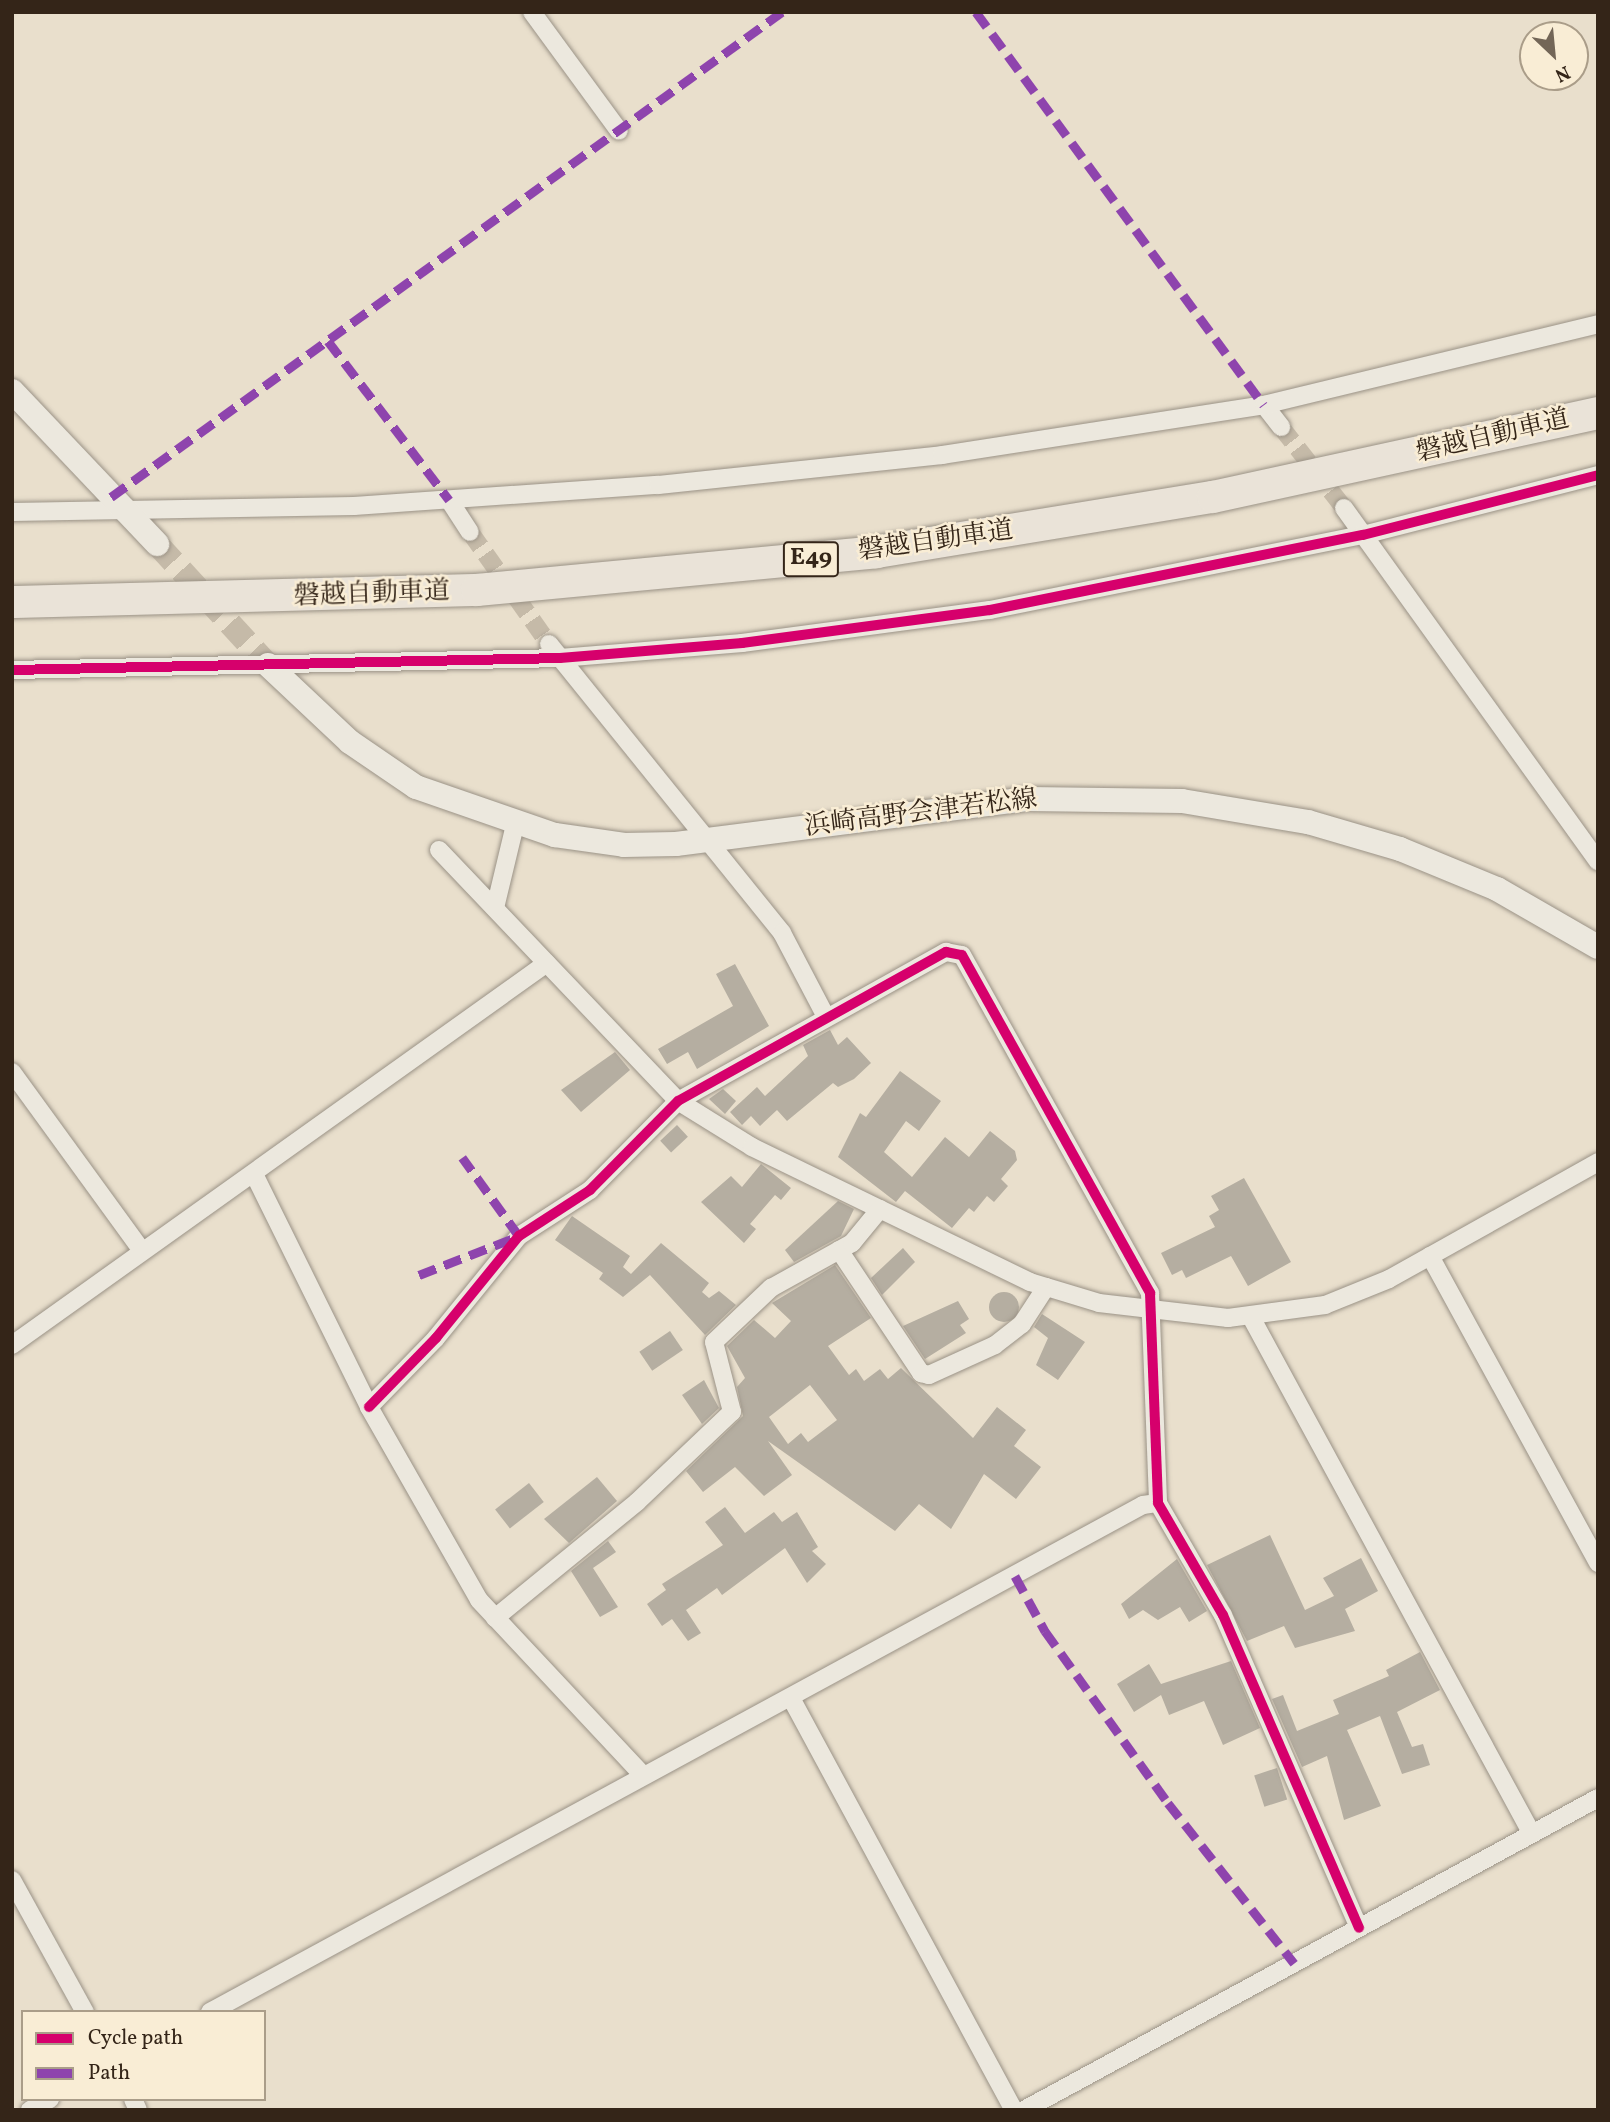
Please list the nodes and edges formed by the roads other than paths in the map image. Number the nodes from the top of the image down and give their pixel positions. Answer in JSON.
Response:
{"nodes":[{"id":1,"x":532,"y":12,"type":"edge"},
{"id":2,"x":619,"y":131,"type":"dead end"},
{"id":3,"x":1598,"y":324,"type":"edge"},
{"id":4,"x":12,"y":391,"type":"edge"},
{"id":5,"x":1264,"y":405,"type":"junction"},
{"id":6,"x":1598,"y":413,"type":"edge"},
{"id":7,"x":1281,"y":428,"type":"tunnel mouth"},
{"id":8,"x":1598,"y":475,"type":"edge"},
{"id":9,"x":449,"y":500,"type":"junction"},
{"id":10,"x":1344,"y":508,"type":"tunnel mouth"},
{"id":11,"x":12,"y":512,"type":"edge"},
{"id":12,"x":125,"y":512,"type":"junction"},
{"id":13,"x":470,"y":531,"type":"tunnel mouth"},
{"id":14,"x":1363,"y":536,"type":"junction"},
{"id":15,"x":157,"y":544,"type":"tunnel mouth"},
{"id":16,"x":12,"y":602,"type":"edge"},
{"id":17,"x":549,"y":644,"type":"tunnel mouth"},
{"id":18,"x":560,"y":658,"type":"junction"},
{"id":19,"x":268,"y":665,"type":"junction"},
{"id":20,"x":12,"y":670,"type":"edge"},
{"id":21,"x":515,"y":825,"type":"junction"},
{"id":22,"x":708,"y":841,"type":"junction"},
{"id":23,"x":439,"y":850,"type":"dead end"},
{"id":24,"x":1598,"y":861,"type":"edge"},
{"id":25,"x":495,"y":908,"type":"junction"},
{"id":26,"x":1598,"y":947,"type":"edge"},
{"id":27,"x":547,"y":963,"type":"junction"},
{"id":28,"x":825,"y":1015,"type":"junction"},
{"id":29,"x":12,"y":1072,"type":"edge"},
{"id":30,"x":678,"y":1101,"type":"junction"},
{"id":31,"x":1598,"y":1162,"type":"edge"},
{"id":32,"x":254,"y":1174,"type":"junction"},
{"id":33,"x":880,"y":1209,"type":"junction"},
{"id":34,"x":839,"y":1250,"type":"junction"},
{"id":35,"x":142,"y":1251,"type":"junction"},
{"id":36,"x":1430,"y":1256,"type":"junction"},
{"id":37,"x":1046,"y":1287,"type":"junction"},
{"id":38,"x":1154,"y":1314,"type":"junction"},
{"id":39,"x":1251,"y":1317,"type":"junction"},
{"id":40,"x":12,"y":1345,"type":"edge"},
{"id":41,"x":369,"y":1407,"type":"junction"},
{"id":42,"x":1158,"y":1503,"type":"junction"},
{"id":43,"x":1598,"y":1563,"type":"edge"},
{"id":44,"x":495,"y":1618,"type":"junction"},
{"id":45,"x":791,"y":1698,"type":"junction"},
{"id":46,"x":643,"y":1775,"type":"junction"},
{"id":47,"x":1598,"y":1798,"type":"edge"},
{"id":48,"x":1532,"y":1834,"type":"junction"},
{"id":49,"x":12,"y":1880,"type":"edge"},
{"id":50,"x":1359,"y":1928,"type":"junction"},
{"id":51,"x":84,"y":2010,"type":"edge"},
{"id":52,"x":214,"y":2010,"type":"edge"},
{"id":53,"x":46,"y":2101,"type":"edge"},
{"id":54,"x":30,"y":2110,"type":"edge"},
{"id":55,"x":1014,"y":2110,"type":"edge"},
{"id":56,"x":1024,"y":2110,"type":"edge"}],
"edges":[{"from":1,"to":2,"type":"street"},
{"from":3,"to":5,"type":"street"},
{"from":4,"to":12,"type":"main road"},
{"from":5,"to":7,"type":"street"},
{"from":5,"to":9,"type":"street"},
{"from":6,"to":16,"type":"highway","name":"磐越自動車道","number":"E49"},
{"from":8,"to":14,"type":"street"},
{"from":9,"to":12,"type":"street"},
{"from":9,"to":13,"type":"street"},
{"from":10,"to":14,"type":"street"},
{"from":11,"to":12,"type":"street"},
{"from":12,"to":15,"type":"main road"},
{"from":14,"to":18,"type":"street"},
{"from":14,"to":24,"type":"street"},
{"from":17,"to":18,"type":"street"},
{"from":18,"to":19,"type":"street"},
{"from":18,"to":22,"type":"street"},
{"from":19,"to":20,"type":"street"},
{"from":19,"to":21,"type":"main road","name":"浜崎高野会津若松線"},
{"from":21,"to":22,"type":"main road","name":"浜崎高野会津若松線"},
{"from":21,"to":25,"type":"street"},
{"from":22,"to":26,"type":"main road","name":"浜崎高野会津若松線"},
{"from":22,"to":28,"type":"street"},
{"from":23,"to":25,"type":"street"},
{"from":25,"to":27,"type":"street"},
{"from":27,"to":30,"type":"street"},
{"from":27,"to":32,"type":"street"},
{"from":28,"to":30,"type":"street"},
{"from":28,"to":38,"type":"street"},
{"from":29,"to":35,"type":"street"},
{"from":30,"to":33,"type":"street"},
{"from":30,"to":41,"type":"street"},
{"from":31,"to":36,"type":"street"},
{"from":32,"to":35,"type":"street"},
{"from":32,"to":41,"type":"street"},
{"from":33,"to":34,"type":"street"},
{"from":33,"to":37,"type":"street"},
{"from":34,"to":37,"type":"street"},
{"from":34,"to":44,"type":"street"},
{"from":35,"to":40,"type":"street"},
{"from":36,"to":39,"type":"street"},
{"from":36,"to":43,"type":"street"},
{"from":37,"to":38,"type":"street"},
{"from":38,"to":39,"type":"street"},
{"from":38,"to":42,"type":"street"},
{"from":39,"to":48,"type":"street"},
{"from":41,"to":44,"type":"street"},
{"from":42,"to":45,"type":"street"},
{"from":42,"to":50,"type":"street"},
{"from":44,"to":46,"type":"street"},
{"from":45,"to":46,"type":"street"},
{"from":45,"to":55,"type":"street"},
{"from":46,"to":52,"type":"street"},
{"from":47,"to":48,"type":"street"},
{"from":48,"to":50,"type":"street"},
{"from":49,"to":51,"type":"street"},
{"from":50,"to":56,"type":"street"},
{"from":53,"to":54,"type":"street"}]}
